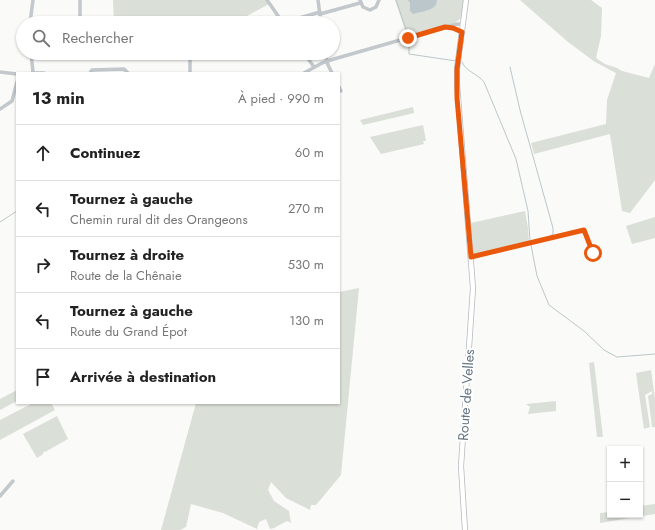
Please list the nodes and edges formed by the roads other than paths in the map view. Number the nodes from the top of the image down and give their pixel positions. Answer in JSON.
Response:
{"nodes":[{"id":1,"x":33,"y":0,"type":"edge"},
{"id":2,"x":80,"y":0,"type":"edge"},
{"id":3,"x":267,"y":0,"type":"edge"},
{"id":4,"x":318,"y":0,"type":"edge"},
{"id":5,"x":379,"y":0,"type":"edge"},
{"id":6,"x":466,"y":0,"type":"edge"},
{"id":7,"x":360,"y":2,"type":"edge"},
{"id":8,"x":320,"y":13,"type":"junction"},
{"id":9,"x":31,"y":16,"type":"edge"},
{"id":10,"x":81,"y":16,"type":"edge"},
{"id":11,"x":278,"y":16,"type":"edge"},
{"id":12,"x":308,"y":16,"type":"edge"},
{"id":13,"x":320,"y":16,"type":"edge"},
{"id":14,"x":463,"y":24,"type":"junction"},
{"id":15,"x":445,"y":27,"type":"junction"},
{"id":16,"x":462,"y":32,"type":"junction"},
{"id":17,"x":340,"y":57,"type":"edge"},
{"id":18,"x":31,"y":60,"type":"edge"},
{"id":19,"x":190,"y":60,"type":"edge"},
{"id":20,"x":309,"y":60,"type":"edge"},
{"id":21,"x":330,"y":60,"type":"edge"},
{"id":22,"x":327,"y":61,"type":"junction"},
{"id":23,"x":314,"y":67,"type":"junction"},
{"id":24,"x":0,"y":72,"type":"edge"},
{"id":25,"x":32,"y":72,"type":"edge"},
{"id":26,"x":91,"y":72,"type":"edge"},
{"id":27,"x":127,"y":72,"type":"edge"},
{"id":28,"x":190,"y":72,"type":"edge"},
{"id":29,"x":306,"y":72,"type":"edge"},
{"id":30,"x":332,"y":72,"type":"edge"},
{"id":31,"x":16,"y":74,"type":"edge"},
{"id":32,"x":16,"y":86,"type":"edge"},
{"id":33,"x":0,"y":109,"type":"edge"},
{"id":34,"x":593,"y":253,"type":"dead end"},
{"id":35,"x":471,"y":258,"type":"junction"},
{"id":36,"x":13,"y":480,"type":"dead end"},
{"id":37,"x":0,"y":496,"type":"edge"},
{"id":38,"x":465,"y":530,"type":"edge"}],
"edges":[{"from":1,"to":9,"type":"street"},
{"from":2,"to":10,"type":"street"},
{"from":3,"to":11,"type":"street"},
{"from":4,"to":8,"type":"street"},
{"from":5,"to":7,"type":"street"},
{"from":6,"to":14,"type":"main road","name":"Route de Velles"},
{"from":7,"to":8,"type":"street"},
{"from":8,"to":12,"type":"street"},
{"from":8,"to":13,"type":"street"},
{"from":14,"to":15,"type":"street"},
{"from":14,"to":16,"type":"main road","name":"Route de Velles"},
{"from":15,"to":16,"type":"street"},
{"from":15,"to":17,"type":"street"},
{"from":16,"to":35,"type":"main road","name":"Route de Velles"},
{"from":18,"to":25,"type":"street"},
{"from":19,"to":28,"type":"street"},
{"from":20,"to":23,"type":"street"},
{"from":21,"to":22,"type":"street"},
{"from":22,"to":23,"type":"street"},
{"from":22,"to":30,"type":"street"},
{"from":23,"to":29,"type":"street"},
{"from":24,"to":31,"type":"street"},
{"from":26,"to":27,"type":"street"},
{"from":32,"to":33,"type":"street"},
{"from":34,"to":35,"type":"street"},
{"from":35,"to":38,"type":"main road","name":"Route de Velles"},
{"from":36,"to":37,"type":"street"}]}
